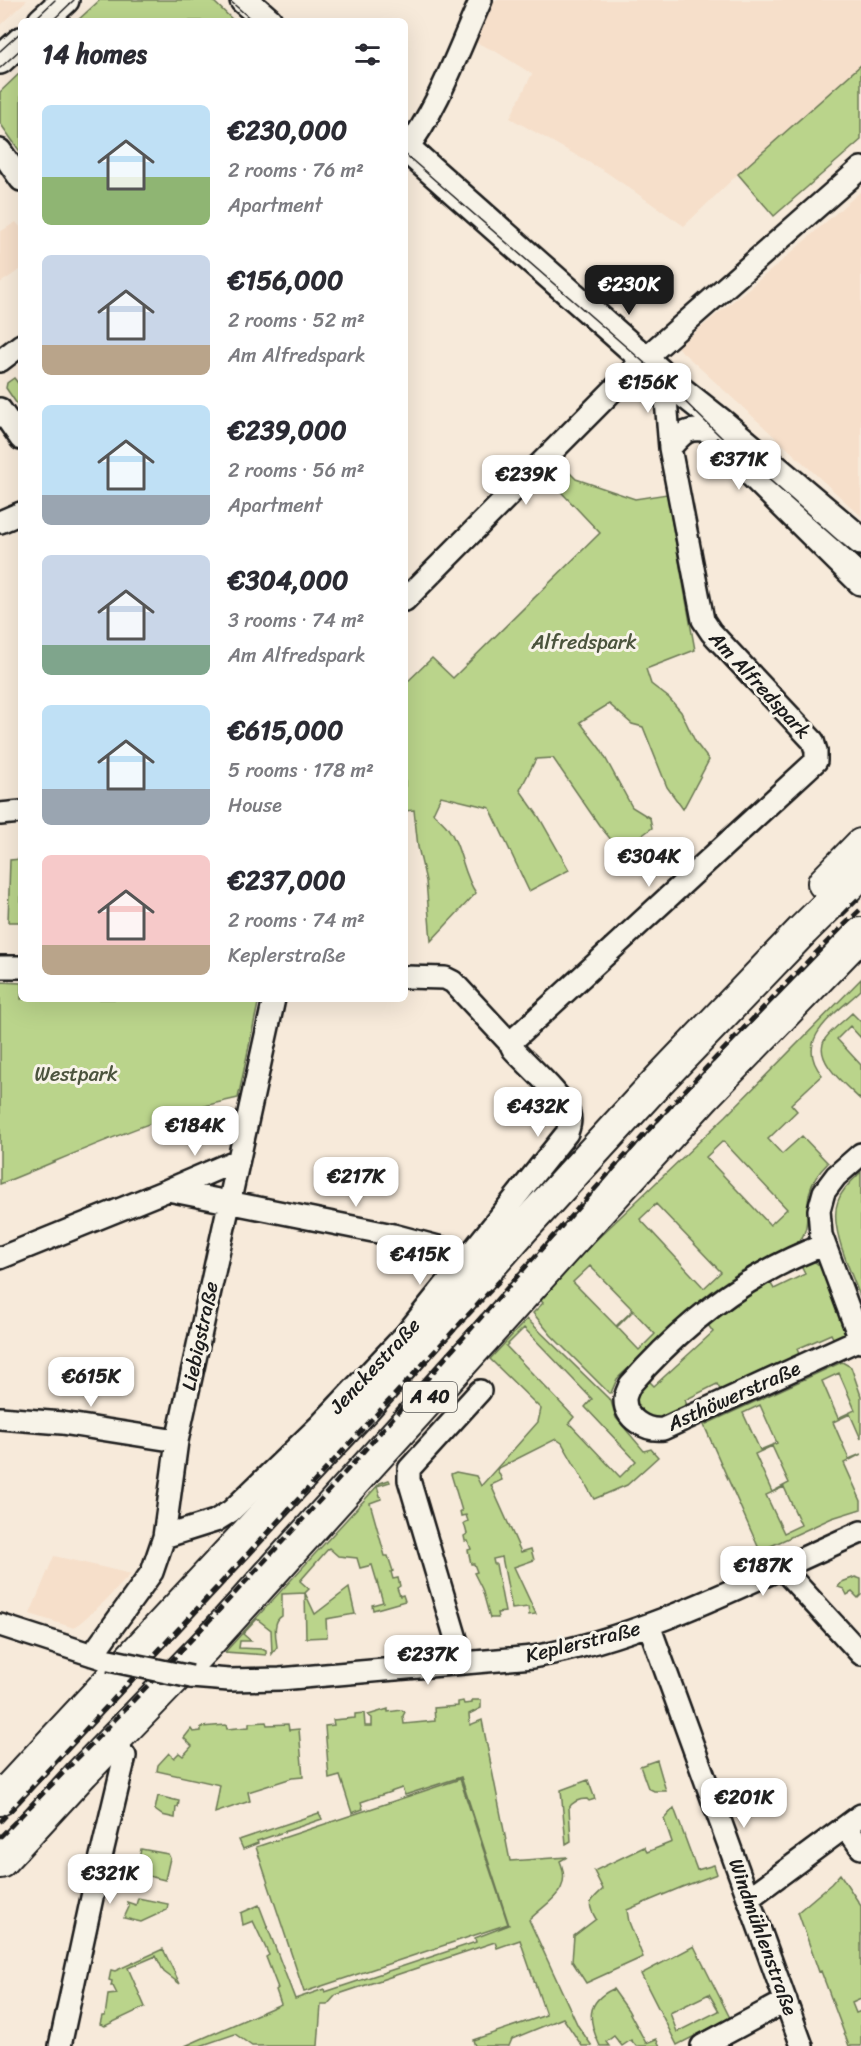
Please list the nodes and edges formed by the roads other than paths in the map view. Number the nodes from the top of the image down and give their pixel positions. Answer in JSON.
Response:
{"nodes":[{"id":1,"x":65,"y":0,"type":"edge"},
{"id":2,"x":224,"y":0,"type":"edge"},
{"id":3,"x":244,"y":0,"type":"edge"},
{"id":4,"x":481,"y":0,"type":"edge"},
{"id":5,"x":45,"y":18,"type":"edge"},
{"id":6,"x":244,"y":18,"type":"edge"},
{"id":7,"x":265,"y":18,"type":"edge"},
{"id":8,"x":18,"y":43,"type":"edge"},
{"id":9,"x":0,"y":60,"type":"edge"},
{"id":10,"x":408,"y":146,"type":"edge"},
{"id":11,"x":0,"y":150,"type":"edge"},
{"id":12,"x":408,"y":153,"type":"edge"},
{"id":13,"x":861,"y":168,"type":"edge"},
{"id":14,"x":18,"y":176,"type":"edge"},
{"id":15,"x":18,"y":347,"type":"edge"},
{"id":16,"x":0,"y":361,"type":"edge"},
{"id":17,"x":662,"y":374,"type":"junction"},
{"id":18,"x":0,"y":409,"type":"edge"},
{"id":19,"x":708,"y":431,"type":"junction"},
{"id":20,"x":18,"y":435,"type":"edge"},
{"id":21,"x":670,"y":448,"type":"junction"},
{"id":22,"x":18,"y":514,"type":"edge"},
{"id":23,"x":0,"y":522,"type":"edge"},
{"id":24,"x":861,"y":541,"type":"edge"},
{"id":25,"x":861,"y":581,"type":"edge"},
{"id":26,"x":408,"y":597,"type":"edge"},
{"id":27,"x":18,"y":812,"type":"edge"},
{"id":28,"x":0,"y":814,"type":"edge"},
{"id":29,"x":861,"y":845,"type":"edge"},
{"id":30,"x":861,"y":873,"type":"edge"},
{"id":31,"x":861,"y":934,"type":"edge"},
{"id":32,"x":861,"y":962,"type":"edge"},
{"id":33,"x":0,"y":967,"type":"edge"},
{"id":34,"x":18,"y":967,"type":"edge"},
{"id":35,"x":408,"y":977,"type":"edge"},
{"id":36,"x":273,"y":1002,"type":"edge"},
{"id":37,"x":510,"y":1043,"type":"junction"},
{"id":38,"x":861,"y":1154,"type":"edge"},
{"id":39,"x":238,"y":1160,"type":"junction"},
{"id":40,"x":168,"y":1190,"type":"junction"},
{"id":41,"x":228,"y":1203,"type":"junction"},
{"id":42,"x":524,"y":1227,"type":"junction"},
{"id":43,"x":824,"y":1245,"type":"junction"},
{"id":44,"x":565,"y":1248,"type":"junction"},
{"id":45,"x":0,"y":1258,"type":"edge"},
{"id":46,"x":464,"y":1263,"type":"junction"},
{"id":47,"x":860,"y":1341,"type":"edge"},
{"id":48,"x":480,"y":1391,"type":"dead end"},
{"id":49,"x":0,"y":1418,"type":"edge"},
{"id":50,"x":177,"y":1441,"type":"junction"},
{"id":51,"x":861,"y":1532,"type":"edge"},
{"id":52,"x":164,"y":1537,"type":"junction"},
{"id":53,"x":781,"y":1567,"type":"junction"},
{"id":54,"x":0,"y":1625,"type":"edge"},
{"id":55,"x":649,"y":1625,"type":"junction"},
{"id":56,"x":861,"y":1654,"type":"edge"},
{"id":57,"x":461,"y":1663,"type":"junction"},
{"id":58,"x":102,"y":1667,"type":"junction"},
{"id":59,"x":125,"y":1756,"type":"dead end"},
{"id":60,"x":0,"y":1773,"type":"edge"},
{"id":61,"x":0,"y":1799,"type":"edge"},
{"id":62,"x":854,"y":1821,"type":"edge"},
{"id":63,"x":861,"y":1848,"type":"edge"},
{"id":64,"x":0,"y":1862,"type":"edge"},
{"id":65,"x":749,"y":1898,"type":"junction"},
{"id":66,"x":786,"y":2001,"type":"junction"},
{"id":67,"x":60,"y":2046,"type":"edge"},
{"id":68,"x":702,"y":2046,"type":"edge"},
{"id":69,"x":802,"y":2046,"type":"edge"}],
"edges":[{"from":1,"to":5,"type":"main road"},
{"from":2,"to":6,"type":"main road"},
{"from":3,"to":7,"type":"main road"},
{"from":4,"to":10,"type":"street"},
{"from":8,"to":9,"type":"main road"},
{"from":11,"to":14,"type":"street"},
{"from":12,"to":17,"type":"main road"},
{"from":13,"to":17,"type":"street"},
{"from":15,"to":16,"type":"street"},
{"from":17,"to":19,"type":"main road"},
{"from":17,"to":21,"type":"street","name":"Am Alfredspark"},
{"from":17,"to":24,"type":"main road"},
{"from":17,"to":26,"type":"street"},
{"from":18,"to":20,"type":"street"},
{"from":19,"to":21,"type":"street"},
{"from":19,"to":25,"type":"main road"},
{"from":21,"to":37,"type":"street","name":"Am Alfredspark"},
{"from":22,"to":23,"type":"street"},
{"from":27,"to":28,"type":"street"},
{"from":29,"to":42,"type":"highway"},
{"from":30,"to":42,"type":"highway","number":"A 40"},
{"from":31,"to":44,"type":"highway","number":"A 40"},
{"from":32,"to":44,"type":"highway"},
{"from":33,"to":34,"type":"street"},
{"from":35,"to":37,"type":"street"},
{"from":36,"to":39,"type":"street","name":"Liebigstraße"},
{"from":37,"to":46,"type":"street","name":"Jenckestraße"},
{"from":38,"to":43,"type":"street"},
{"from":39,"to":40,"type":"street"},
{"from":39,"to":41,"type":"street","name":"Liebigstraße"},
{"from":40,"to":41,"type":"street"},
{"from":40,"to":45,"type":"street"},
{"from":41,"to":46,"type":"street"},
{"from":41,"to":50,"type":"street","name":"Liebigstraße"},
{"from":42,"to":58,"type":"highway","number":"A 40"},
{"from":43,"to":47,"type":"street"},
{"from":43,"to":47,"type":"street","name":"Asthöwerstraße"},
{"from":44,"to":64,"type":"highway","number":"A 40"},
{"from":46,"to":52,"type":"street","name":"Jenckestraße"},
{"from":48,"to":57,"type":"street"},
{"from":49,"to":50,"type":"street"},
{"from":50,"to":52,"type":"street","name":"Liebigstraße"},
{"from":51,"to":53,"type":"street","name":"Keplerstraße"},
{"from":52,"to":58,"type":"street","name":"Liebigstraße"},
{"from":53,"to":55,"type":"street","name":"Keplerstraße"},
{"from":53,"to":56,"type":"street"},
{"from":54,"to":58,"type":"street","name":"Keplerstraße"},
{"from":55,"to":57,"type":"street","name":"Keplerstraße"},
{"from":55,"to":65,"type":"street","name":"Windmühlenstraße"},
{"from":57,"to":58,"type":"street","name":"Keplerstraße","bridge":true},
{"from":58,"to":60,"type":"highway"},
{"from":58,"to":61,"type":"highway","number":"A 40"},
{"from":59,"to":67,"type":"street"},
{"from":62,"to":63,"type":"street"},
{"from":62,"to":65,"type":"street"},
{"from":65,"to":66,"type":"street","name":"Windmühlenstraße"},
{"from":66,"to":68,"type":"street"},
{"from":66,"to":69,"type":"street","name":"Windmühlenstraße"}]}
